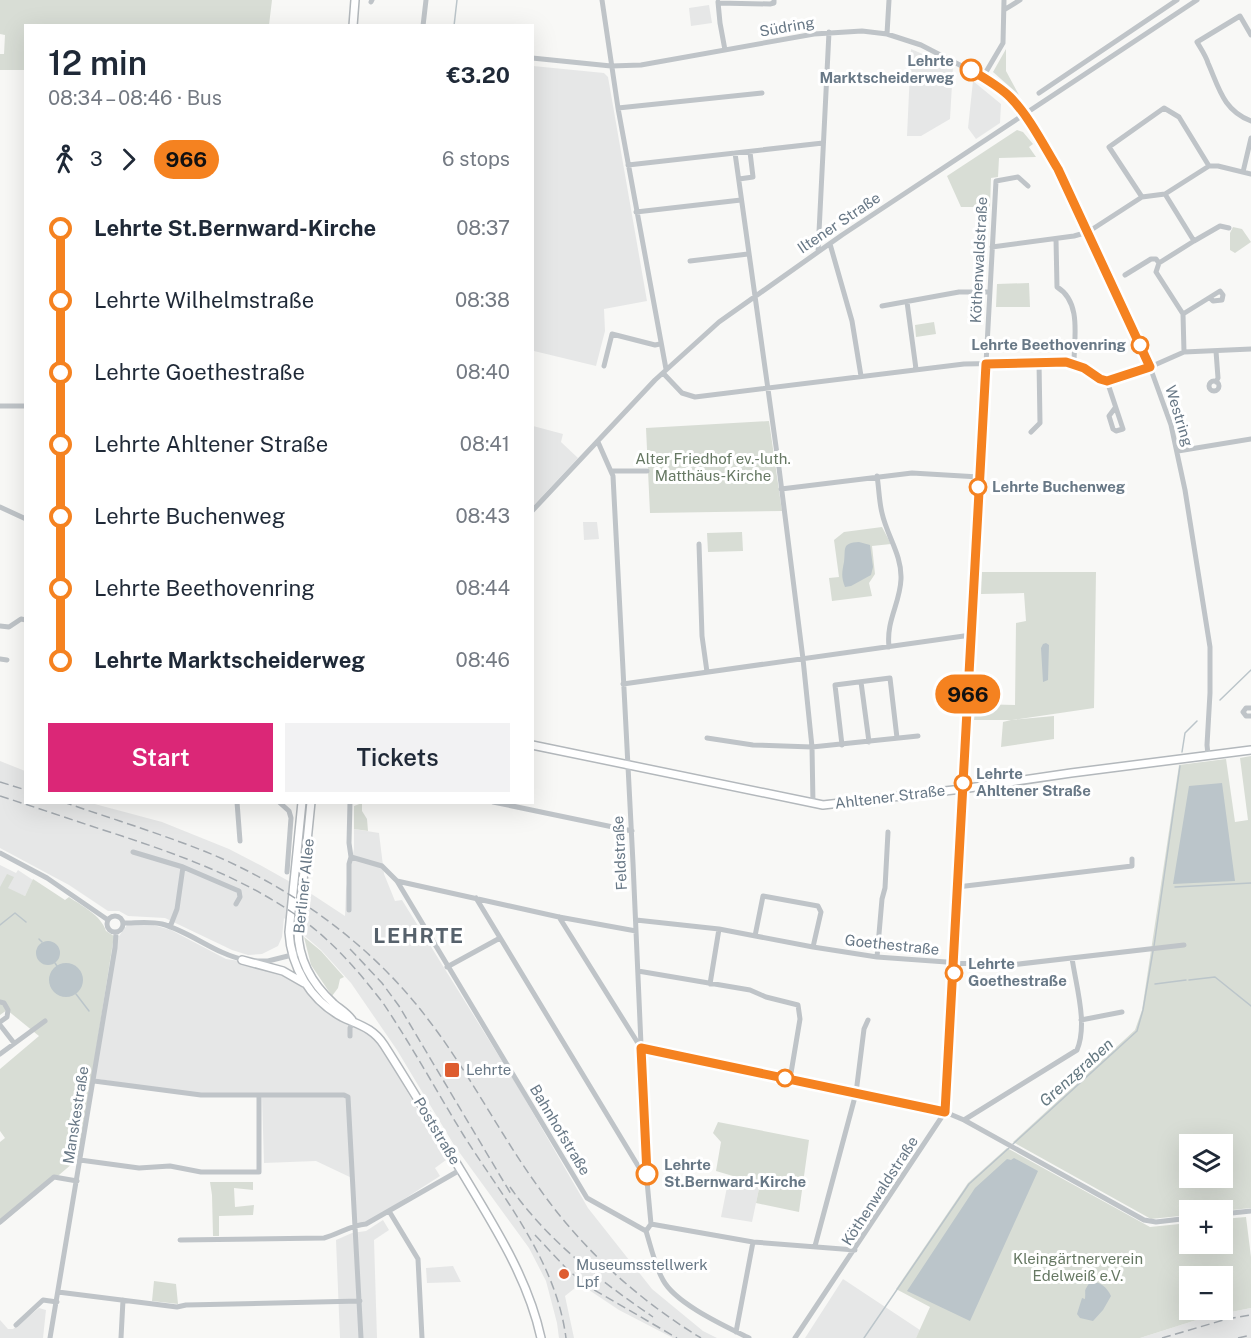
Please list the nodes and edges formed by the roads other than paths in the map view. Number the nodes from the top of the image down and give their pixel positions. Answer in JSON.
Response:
{"nodes":[{"id":1,"x":355,"y":0,"type":"edge"},
{"id":2,"x":426,"y":0,"type":"edge"},
{"id":3,"x":602,"y":0,"type":"edge"},
{"id":4,"x":774,"y":0,"type":"edge"},
{"id":5,"x":889,"y":0,"type":"edge"},
{"id":6,"x":1004,"y":0,"type":"edge"},
{"id":7,"x":1020,"y":0,"type":"edge"},
{"id":8,"x":1177,"y":0,"type":"edge"},
{"id":9,"x":1197,"y":0,"type":"edge"},
{"id":10,"x":718,"y":1,"type":"edge"},
{"id":11,"x":1004,"y":10,"type":"junction"},
{"id":12,"x":353,"y":24,"type":"edge"},
{"id":13,"x":423,"y":24,"type":"edge"},
{"id":14,"x":829,"y":32,"type":"junction"},
{"id":15,"x":887,"y":34,"type":"junction"},
{"id":16,"x":1251,"y":35,"type":"edge"},
{"id":17,"x":725,"y":50,"type":"junction"},
{"id":18,"x":534,"y":58,"type":"edge"},
{"id":19,"x":611,"y":66,"type":"junction"},
{"id":20,"x":983,"y":77,"type":"junction"},
{"id":21,"x":762,"y":93,"type":"dead end"},
{"id":22,"x":1039,"y":93,"type":"dead end"},
{"id":23,"x":618,"y":108,"type":"junction"},
{"id":24,"x":1023,"y":114,"type":"junction"},
{"id":25,"x":1251,"y":122,"type":"edge"},
{"id":26,"x":1251,"y":138,"type":"edge"},
{"id":27,"x":823,"y":143,"type":"junction"},
{"id":28,"x":750,"y":152,"type":"junction"},
{"id":29,"x":735,"y":153,"type":"junction"},
{"id":30,"x":628,"y":165,"type":"junction"},
{"id":31,"x":1209,"y":166,"type":"junction"},
{"id":32,"x":1243,"y":172,"type":"junction"},
{"id":33,"x":1251,"y":174,"type":"edge"},
{"id":34,"x":739,"y":179,"type":"junction"},
{"id":35,"x":1028,"y":186,"type":"dead end"},
{"id":36,"x":1165,"y":194,"type":"junction"},
{"id":37,"x":1142,"y":197,"type":"junction"},
{"id":38,"x":741,"y":200,"type":"junction"},
{"id":39,"x":636,"y":212,"type":"junction"},
{"id":40,"x":1229,"y":228,"type":"dead end"},
{"id":41,"x":1088,"y":232,"type":"junction"},
{"id":42,"x":1056,"y":239,"type":"junction"},
{"id":43,"x":1194,"y":241,"type":"junction"},
{"id":44,"x":830,"y":244,"type":"junction"},
{"id":45,"x":992,"y":247,"type":"junction"},
{"id":46,"x":818,"y":252,"type":"junction"},
{"id":47,"x":748,"y":254,"type":"junction"},
{"id":48,"x":690,"y":261,"type":"dead end"},
{"id":49,"x":1159,"y":263,"type":"junction"},
{"id":50,"x":1125,"y":275,"type":"dead end"},
{"id":51,"x":989,"y":292,"type":"junction"},
{"id":52,"x":754,"y":296,"type":"junction"},
{"id":53,"x":1210,"y":298,"type":"dead end"},
{"id":54,"x":907,"y":302,"type":"junction"},
{"id":55,"x":882,"y":306,"type":"dead end"},
{"id":56,"x":1183,"y":314,"type":"junction"},
{"id":57,"x":660,"y":344,"type":"junction"},
{"id":58,"x":1251,"y":349,"type":"edge"},
{"id":59,"x":1216,"y":351,"type":"junction"},
{"id":60,"x":1184,"y":352,"type":"junction"},
{"id":61,"x":1039,"y":363,"type":"junction"},
{"id":62,"x":1074,"y":363,"type":"junction"},
{"id":63,"x":986,"y":364,"type":"junction"},
{"id":64,"x":604,"y":366,"type":"dead end"},
{"id":65,"x":1150,"y":367,"type":"junction"},
{"id":66,"x":916,"y":369,"type":"junction"},
{"id":67,"x":664,"y":371,"type":"junction"},
{"id":68,"x":861,"y":376,"type":"junction"},
{"id":69,"x":1107,"y":381,"type":"junction"},
{"id":70,"x":1216,"y":382,"type":"dead end"},
{"id":71,"x":767,"y":387,"type":"junction"},
{"id":72,"x":0,"y":406,"type":"edge"},
{"id":73,"x":24,"y":406,"type":"edge"},
{"id":74,"x":1116,"y":408,"type":"dead end"},
{"id":75,"x":1031,"y":432,"type":"dead end"},
{"id":76,"x":1251,"y":439,"type":"edge"},
{"id":77,"x":598,"y":442,"type":"junction"},
{"id":78,"x":1178,"y":451,"type":"junction"},
{"id":79,"x":612,"y":471,"type":"junction"},
{"id":80,"x":647,"y":471,"type":"dead end"},
{"id":81,"x":877,"y":476,"type":"junction"},
{"id":82,"x":978,"y":477,"type":"junction"},
{"id":83,"x":781,"y":489,"type":"junction"},
{"id":84,"x":0,"y":507,"type":"edge"},
{"id":85,"x":534,"y":509,"type":"edge"},
{"id":86,"x":24,"y":518,"type":"edge"},
{"id":87,"x":699,"y":544,"type":"dead end"},
{"id":88,"x":24,"y":620,"type":"edge"},
{"id":89,"x":0,"y":626,"type":"edge"},
{"id":90,"x":971,"y":635,"type":"junction"},
{"id":91,"x":889,"y":647,"type":"junction"},
{"id":92,"x":0,"y":659,"type":"edge"},
{"id":93,"x":803,"y":659,"type":"junction"},
{"id":94,"x":7,"y":660,"type":"dead end"},
{"id":95,"x":708,"y":672,"type":"junction"},
{"id":96,"x":861,"y":682,"type":"junction"},
{"id":97,"x":623,"y":684,"type":"junction"},
{"id":98,"x":1251,"y":708,"type":"edge"},
{"id":99,"x":1251,"y":716,"type":"edge"},
{"id":100,"x":918,"y":736,"type":"dead end"},
{"id":101,"x":707,"y":738,"type":"dead end"},
{"id":102,"x":897,"y":738,"type":"junction"},
{"id":103,"x":869,"y":742,"type":"junction"},
{"id":104,"x":842,"y":745,"type":"junction"},
{"id":105,"x":534,"y":746,"type":"edge"},
{"id":106,"x":812,"y":747,"type":"junction"},
{"id":107,"x":1251,"y":750,"type":"edge"},
{"id":108,"x":1208,"y":755,"type":"junction"},
{"id":109,"x":627,"y":766,"type":"junction"},
{"id":110,"x":962,"y":789,"type":"junction"},
{"id":111,"x":237,"y":804,"type":"edge"},
{"id":112,"x":281,"y":804,"type":"edge"},
{"id":113,"x":302,"y":804,"type":"edge"},
{"id":114,"x":311,"y":804,"type":"edge"},
{"id":115,"x":350,"y":804,"type":"edge"},
{"id":116,"x":503,"y":804,"type":"edge"},
{"id":117,"x":813,"y":804,"type":"junction"},
{"id":118,"x":632,"y":831,"type":"junction"},
{"id":119,"x":888,"y":832,"type":"dead end"},
{"id":120,"x":240,"y":841,"type":"dead end"},
{"id":121,"x":133,"y":852,"type":"dead end"},
{"id":122,"x":0,"y":853,"type":"edge"},
{"id":123,"x":351,"y":857,"type":"junction"},
{"id":124,"x":1132,"y":859,"type":"dead end"},
{"id":125,"x":183,"y":867,"type":"junction"},
{"id":126,"x":287,"y":872,"type":"dead end"},
{"id":127,"x":397,"y":881,"type":"junction"},
{"id":128,"x":957,"y":887,"type":"junction"},
{"id":129,"x":476,"y":898,"type":"junction"},
{"id":130,"x":236,"y":904,"type":"dead end"},
{"id":131,"x":349,"y":910,"type":"dead end"},
{"id":132,"x":560,"y":917,"type":"junction"},
{"id":133,"x":108,"y":920,"type":"junction"},
{"id":134,"x":636,"y":920,"type":"junction"},
{"id":135,"x":124,"y":923,"type":"junction"},
{"id":136,"x":170,"y":927,"type":"junction"},
{"id":137,"x":718,"y":929,"type":"junction"},
{"id":138,"x":636,"y":931,"type":"junction"},
{"id":139,"x":116,"y":933,"type":"junction"},
{"id":140,"x":755,"y":936,"type":"junction"},
{"id":141,"x":500,"y":938,"type":"junction"},
{"id":142,"x":1184,"y":945,"type":"dead end"},
{"id":143,"x":813,"y":947,"type":"junction"},
{"id":144,"x":300,"y":953,"type":"junction"},
{"id":145,"x":292,"y":956,"type":"junction"},
{"id":146,"x":877,"y":957,"type":"junction"},
{"id":147,"x":1072,"y":958,"type":"junction"},
{"id":148,"x":242,"y":960,"type":"junction"},
{"id":149,"x":954,"y":963,"type":"junction"},
{"id":150,"x":447,"y":968,"type":"junction"},
{"id":151,"x":638,"y":971,"type":"junction"},
{"id":152,"x":710,"y":984,"type":"junction"},
{"id":153,"x":308,"y":987,"type":"junction"},
{"id":154,"x":0,"y":1002,"type":"edge"},
{"id":155,"x":1122,"y":1012,"type":"dead end"},
{"id":156,"x":868,"y":1020,"type":"dead end"},
{"id":157,"x":1081,"y":1020,"type":"junction"},
{"id":158,"x":45,"y":1021,"type":"dead end"},
{"id":159,"x":353,"y":1021,"type":"junction"},
{"id":160,"x":0,"y":1024,"type":"edge"},
{"id":161,"x":350,"y":1036,"type":"dead end"},
{"id":162,"x":14,"y":1043,"type":"junction"},
{"id":163,"x":641,"y":1048,"type":"junction"},
{"id":164,"x":0,"y":1054,"type":"edge"},
{"id":165,"x":790,"y":1079,"type":"junction"},
{"id":166,"x":94,"y":1081,"type":"junction"},
{"id":167,"x":856,"y":1093,"type":"junction"},
{"id":168,"x":259,"y":1096,"type":"junction"},
{"id":169,"x":945,"y":1112,"type":"junction"},
{"id":170,"x":964,"y":1120,"type":"junction"},
{"id":171,"x":80,"y":1160,"type":"junction"},
{"id":172,"x":460,"y":1170,"type":"junction"},
{"id":173,"x":77,"y":1181,"type":"junction"},
{"id":174,"x":647,"y":1181,"type":"junction"},
{"id":175,"x":389,"y":1211,"type":"junction"},
{"id":176,"x":1251,"y":1211,"type":"edge"},
{"id":177,"x":1233,"y":1213,"type":"edge"},
{"id":178,"x":1179,"y":1219,"type":"edge"},
{"id":179,"x":0,"y":1222,"type":"edge"},
{"id":180,"x":651,"y":1224,"type":"junction"},
{"id":181,"x":355,"y":1225,"type":"junction"},
{"id":182,"x":646,"y":1231,"type":"junction"},
{"id":183,"x":180,"y":1240,"type":"dead end"},
{"id":184,"x":753,"y":1242,"type":"junction"},
{"id":185,"x":815,"y":1246,"type":"junction"},
{"id":186,"x":855,"y":1250,"type":"junction"},
{"id":187,"x":58,"y":1292,"type":"junction"},
{"id":188,"x":123,"y":1300,"type":"junction"},
{"id":189,"x":360,"y":1300,"type":"junction"},
{"id":190,"x":57,"y":1302,"type":"junction"},
{"id":191,"x":16,"y":1325,"type":"dead end"},
{"id":192,"x":736,"y":1332,"type":"junction"},
{"id":193,"x":50,"y":1338,"type":"edge"},
{"id":194,"x":121,"y":1338,"type":"edge"},
{"id":195,"x":361,"y":1338,"type":"edge"},
{"id":196,"x":422,"y":1338,"type":"edge"},
{"id":197,"x":541,"y":1338,"type":"edge"},
{"id":198,"x":749,"y":1338,"type":"edge"},
{"id":199,"x":795,"y":1338,"type":"edge"}],
"edges":[{"from":1,"to":12,"type":"main road"},
{"from":2,"to":13,"type":"street"},
{"from":3,"to":19,"type":"street"},
{"from":4,"to":10,"type":"street"},
{"from":5,"to":15,"type":"street"},
{"from":6,"to":11,"type":"street"},
{"from":7,"to":11,"type":"street"},
{"from":8,"to":22,"type":"street"},
{"from":9,"to":24,"type":"street","name":"Iltener Straße"},
{"from":10,"to":17,"type":"street"},
{"from":11,"to":20,"type":"street"},
{"from":14,"to":15,"type":"street","name":"Südring"},
{"from":14,"to":17,"type":"street","name":"Südring"},
{"from":14,"to":27,"type":"street"},
{"from":15,"to":20,"type":"street","name":"Südring"},
{"from":16,"to":25,"type":"street"},
{"from":17,"to":19,"type":"street","name":"Südring"},
{"from":18,"to":19,"type":"street","name":"Südring"},
{"from":19,"to":23,"type":"street"},
{"from":20,"to":24,"type":"street","name":"Südring"},
{"from":21,"to":23,"type":"street"},
{"from":23,"to":30,"type":"street"},
{"from":24,"to":41,"type":"street","name":"Westring"},
{"from":24,"to":44,"type":"street","name":"Iltener Straße"},
{"from":26,"to":32,"type":"street"},
{"from":27,"to":28,"type":"street"},
{"from":27,"to":46,"type":"street"},
{"from":28,"to":29,"type":"street"},
{"from":28,"to":34,"type":"street"},
{"from":29,"to":30,"type":"street"},
{"from":29,"to":34,"type":"street"},
{"from":30,"to":39,"type":"street"},
{"from":31,"to":32,"type":"street"},
{"from":31,"to":36,"type":"street"},
{"from":31,"to":37,"type":"street"},
{"from":32,"to":33,"type":"street"},
{"from":34,"to":38,"type":"street"},
{"from":35,"to":45,"type":"street","name":"Köthenwaldstraße"},
{"from":36,"to":37,"type":"street"},
{"from":36,"to":43,"type":"street"},
{"from":37,"to":41,"type":"street"},
{"from":38,"to":39,"type":"street"},
{"from":38,"to":47,"type":"street"},
{"from":39,"to":57,"type":"street"},
{"from":40,"to":43,"type":"street"},
{"from":41,"to":42,"type":"street"},
{"from":41,"to":65,"type":"street","name":"Westring"},
{"from":42,"to":45,"type":"street"},
{"from":42,"to":62,"type":"street"},
{"from":43,"to":49,"type":"street"},
{"from":44,"to":46,"type":"street","name":"Iltener Straße"},
{"from":44,"to":68,"type":"street"},
{"from":45,"to":51,"type":"street","name":"Köthenwaldstraße"},
{"from":46,"to":52,"type":"street","name":"Iltener Straße"},
{"from":47,"to":48,"type":"street"},
{"from":47,"to":52,"type":"street"},
{"from":49,"to":50,"type":"street"},
{"from":49,"to":56,"type":"street"},
{"from":51,"to":54,"type":"street"},
{"from":51,"to":63,"type":"street","name":"Köthenwaldstraße"},
{"from":52,"to":67,"type":"street","name":"Iltener Straße"},
{"from":52,"to":71,"type":"street"},
{"from":53,"to":56,"type":"street"},
{"from":54,"to":55,"type":"street"},
{"from":54,"to":66,"type":"street"},
{"from":56,"to":60,"type":"street"},
{"from":57,"to":64,"type":"street"},
{"from":57,"to":67,"type":"street"},
{"from":58,"to":59,"type":"street"},
{"from":59,"to":60,"type":"street"},
{"from":59,"to":70,"type":"street"},
{"from":60,"to":65,"type":"street"},
{"from":61,"to":62,"type":"street"},
{"from":61,"to":63,"type":"street"},
{"from":61,"to":75,"type":"street"},
{"from":62,"to":69,"type":"street"},
{"from":63,"to":66,"type":"street"},
{"from":63,"to":82,"type":"street","name":"Köthenwaldstraße"},
{"from":65,"to":69,"type":"street"},
{"from":65,"to":78,"type":"street","name":"Westring"},
{"from":66,"to":68,"type":"street"},
{"from":67,"to":71,"type":"street"},
{"from":67,"to":77,"type":"street","name":"Iltener Straße"},
{"from":68,"to":71,"type":"street"},
{"from":69,"to":74,"type":"street"},
{"from":71,"to":83,"type":"street"},
{"from":72,"to":73,"type":"street"},
{"from":76,"to":78,"type":"street"},
{"from":77,"to":79,"type":"street","name":"Feldstraße"},
{"from":77,"to":85,"type":"street","name":"Iltener Straße"},
{"from":78,"to":108,"type":"street","name":"Westring"},
{"from":79,"to":80,"type":"street"},
{"from":79,"to":97,"type":"street","name":"Feldstraße"},
{"from":81,"to":82,"type":"street"},
{"from":81,"to":83,"type":"street"},
{"from":81,"to":91,"type":"street"},
{"from":82,"to":90,"type":"street","name":"Köthenwaldstraße"},
{"from":83,"to":93,"type":"street"},
{"from":84,"to":86,"type":"street"},
{"from":87,"to":95,"type":"street"},
{"from":88,"to":89,"type":"street"},
{"from":90,"to":91,"type":"street"},
{"from":90,"to":110,"type":"street","name":"Köthenwaldstraße"},
{"from":91,"to":93,"type":"street"},
{"from":92,"to":94,"type":"street"},
{"from":93,"to":95,"type":"street"},
{"from":93,"to":106,"type":"street"},
{"from":95,"to":97,"type":"street"},
{"from":96,"to":102,"type":"street"},
{"from":96,"to":103,"type":"street"},
{"from":96,"to":104,"type":"street"},
{"from":97,"to":109,"type":"street","name":"Feldstraße"},
{"from":98,"to":99,"type":"street"},
{"from":100,"to":102,"type":"street"},
{"from":101,"to":106,"type":"street"},
{"from":102,"to":103,"type":"street"},
{"from":103,"to":104,"type":"street"},
{"from":104,"to":106,"type":"street"},
{"from":105,"to":109,"type":"main road","name":"Ahltener Straße"},
{"from":106,"to":117,"type":"street"},
{"from":107,"to":108,"type":"main road","name":"Ahltener Straße"},
{"from":108,"to":110,"type":"main road","name":"Ahltener Straße"},
{"from":109,"to":117,"type":"main road","name":"Ahltener Straße"},
{"from":109,"to":118,"type":"street","name":"Feldstraße"},
{"from":110,"to":117,"type":"main road","name":"Ahltener Straße"},
{"from":110,"to":128,"type":"street","name":"Köthenwaldstraße"},
{"from":111,"to":120,"type":"street"},
{"from":112,"to":126,"type":"street"},
{"from":113,"to":145,"type":"main road","name":"Berliner Allee"},
{"from":114,"to":144,"type":"main road","name":"Berliner Allee"},
{"from":115,"to":123,"type":"street"},
{"from":116,"to":118,"type":"street"},
{"from":118,"to":134,"type":"street","name":"Feldstraße"},
{"from":119,"to":146,"type":"street"},
{"from":121,"to":125,"type":"street"},
{"from":122,"to":133,"type":"street"},
{"from":123,"to":127,"type":"street","name":"Bahnhofstraße"},
{"from":123,"to":131,"type":"street"},
{"from":124,"to":128,"type":"street"},
{"from":125,"to":130,"type":"street"},
{"from":125,"to":136,"type":"street"},
{"from":127,"to":129,"type":"street"},
{"from":127,"to":150,"type":"street","name":"Bahnhofstraße"},
{"from":128,"to":149,"type":"street","name":"Köthenwaldstraße"},
{"from":129,"to":132,"type":"street"},
{"from":129,"to":141,"type":"street"},
{"from":132,"to":138,"type":"street"},
{"from":132,"to":163,"type":"street"},
{"from":133,"to":135,"type":"street"},
{"from":133,"to":139,"type":"street"},
{"from":134,"to":137,"type":"street","name":"Goethestraße"},
{"from":134,"to":138,"type":"street","name":"Feldstraße"},
{"from":135,"to":136,"type":"street"},
{"from":135,"to":139,"type":"street"},
{"from":136,"to":148,"type":"street"},
{"from":137,"to":140,"type":"street","name":"Goethestraße"},
{"from":137,"to":152,"type":"street"},
{"from":138,"to":151,"type":"street","name":"Feldstraße"},
{"from":139,"to":166,"type":"street","name":"Manskestraße"},
{"from":140,"to":143,"type":"street","name":"Goethestraße"},
{"from":140,"to":143,"type":"street"},
{"from":141,"to":150,"type":"street"},
{"from":141,"to":174,"type":"street"},
{"from":142,"to":147,"type":"street","name":"Goethestraße"},
{"from":143,"to":146,"type":"street","name":"Goethestraße"},
{"from":144,"to":145,"type":"street"},
{"from":144,"to":159,"type":"main road","name":"Berliner Allee"},
{"from":145,"to":148,"type":"street"},
{"from":145,"to":153,"type":"main road","name":"Poststraße"},
{"from":146,"to":149,"type":"street","name":"Goethestraße"},
{"from":147,"to":149,"type":"street","name":"Goethestraße"},
{"from":147,"to":157,"type":"street"},
{"from":148,"to":153,"type":"main road"},
{"from":149,"to":169,"type":"street","name":"Köthenwaldstraße"},
{"from":150,"to":182,"type":"street","name":"Bahnhofstraße"},
{"from":151,"to":152,"type":"street"},
{"from":151,"to":163,"type":"street","name":"Feldstraße"},
{"from":152,"to":165,"type":"street"},
{"from":153,"to":159,"type":"main road","name":"Poststraße"},
{"from":154,"to":160,"type":"street"},
{"from":155,"to":157,"type":"street"},
{"from":156,"to":167,"type":"street"},
{"from":157,"to":170,"type":"street"},
{"from":158,"to":162,"type":"street"},
{"from":159,"to":161,"type":"street"},
{"from":159,"to":172,"type":"main road","name":"Poststraße"},
{"from":160,"to":162,"type":"street"},
{"from":162,"to":164,"type":"street"},
{"from":163,"to":165,"type":"street"},
{"from":163,"to":174,"type":"street","name":"Feldstraße"},
{"from":165,"to":167,"type":"street"},
{"from":166,"to":168,"type":"street"},
{"from":166,"to":171,"type":"street","name":"Manskestraße"},
{"from":167,"to":169,"type":"street"},
{"from":167,"to":185,"type":"street"},
{"from":168,"to":171,"type":"street"},
{"from":168,"to":181,"type":"street"},
{"from":169,"to":170,"type":"street"},
{"from":169,"to":186,"type":"street","name":"Köthenwaldstraße"},
{"from":170,"to":178,"type":"street"},
{"from":171,"to":173,"type":"street","name":"Manskestraße"},
{"from":172,"to":175,"type":"street"},
{"from":172,"to":197,"type":"main road","name":"Poststraße"},
{"from":173,"to":179,"type":"street"},
{"from":173,"to":187,"type":"street","name":"Manskestraße"},
{"from":174,"to":180,"type":"street","name":"Feldstraße"},
{"from":175,"to":181,"type":"street"},
{"from":175,"to":196,"type":"street"},
{"from":176,"to":177,"type":"street"},
{"from":180,"to":182,"type":"street"},
{"from":180,"to":184,"type":"street"},
{"from":181,"to":183,"type":"street"},
{"from":181,"to":189,"type":"street"},
{"from":182,"to":192,"type":"street"},
{"from":184,"to":185,"type":"street"},
{"from":184,"to":192,"type":"street"},
{"from":185,"to":186,"type":"street"},
{"from":186,"to":199,"type":"street","name":"Köthenwaldstraße"},
{"from":187,"to":188,"type":"street"},
{"from":187,"to":190,"type":"street","name":"Manskestraße"},
{"from":188,"to":189,"type":"street"},
{"from":188,"to":194,"type":"street"},
{"from":189,"to":195,"type":"street"},
{"from":190,"to":191,"type":"street"},
{"from":190,"to":193,"type":"street","name":"Manskestraße"},
{"from":192,"to":198,"type":"street"}]}
